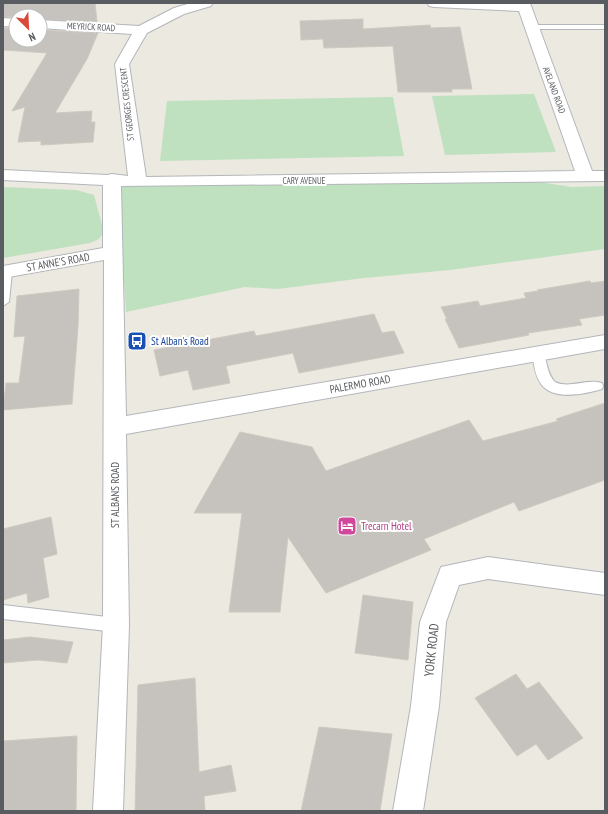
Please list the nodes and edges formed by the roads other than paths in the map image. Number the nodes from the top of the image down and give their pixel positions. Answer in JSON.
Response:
{"nodes":[{"id":1,"x":206,"y":3,"type":"edge"},
{"id":2,"x":434,"y":3,"type":"edge"},
{"id":3,"x":523,"y":5,"type":"edge"},
{"id":4,"x":48,"y":24,"type":"edge"},
{"id":5,"x":532,"y":27,"type":"junction"},
{"id":6,"x":605,"y":27,"type":"edge"},
{"id":7,"x":141,"y":30,"type":"junction"},
{"id":8,"x":3,"y":175,"type":"edge"},
{"id":9,"x":585,"y":176,"type":"junction"},
{"id":10,"x":605,"y":176,"type":"edge"},
{"id":11,"x":112,"y":179,"type":"junction"},
{"id":12,"x":138,"y":182,"type":"junction"},
{"id":13,"x":113,"y":252,"type":"junction"},
{"id":14,"x":4,"y":271,"type":"edge"},
{"id":15,"x":3,"y":302,"type":"edge"},
{"id":16,"x":605,"y":342,"type":"edge"},
{"id":17,"x":538,"y":354,"type":"junction"},
{"id":18,"x":597,"y":386,"type":"dead end"},
{"id":19,"x":115,"y":426,"type":"junction"},
{"id":20,"x":605,"y":584,"type":"edge"},
{"id":21,"x":3,"y":612,"type":"edge"},
{"id":22,"x":116,"y":625,"type":"junction"},
{"id":23,"x":108,"y":811,"type":"edge"},
{"id":24,"x":408,"y":811,"type":"edge"}],
"edges":[{"from":1,"to":7,"type":"street"},
{"from":2,"to":3,"type":"street"},
{"from":3,"to":5,"type":"street","name":"AVELAND ROAD"},
{"from":4,"to":7,"type":"street","name":"MEYRICK ROAD"},
{"from":5,"to":6,"type":"lane"},
{"from":5,"to":9,"type":"street","name":"AVELAND ROAD"},
{"from":7,"to":12,"type":"street","name":"ST GEORGES CRESCENT"},
{"from":8,"to":11,"type":"street","name":"CARY AVENUE"},
{"from":9,"to":10,"type":"street","name":"CARY AVENUE"},
{"from":9,"to":12,"type":"street","name":"CARY AVENUE"},
{"from":11,"to":12,"type":"street","name":"CARY AVENUE"},
{"from":11,"to":13,"type":"street","name":"ST ALBANS ROAD"},
{"from":13,"to":14,"type":"street","name":"ST ANNE'S ROAD"},
{"from":13,"to":19,"type":"street","name":"ST ALBANS ROAD"},
{"from":14,"to":15,"type":"lane"},
{"from":16,"to":17,"type":"street","name":"PALERMO ROAD"},
{"from":17,"to":18,"type":"lane"},
{"from":17,"to":19,"type":"street","name":"PALERMO ROAD"},
{"from":19,"to":22,"type":"street","name":"ST ALBANS ROAD"},
{"from":20,"to":24,"type":"street","name":"YORK ROAD"},
{"from":21,"to":22,"type":"lane"},
{"from":22,"to":23,"type":"street","name":"ST ALBANS ROAD"}]}
